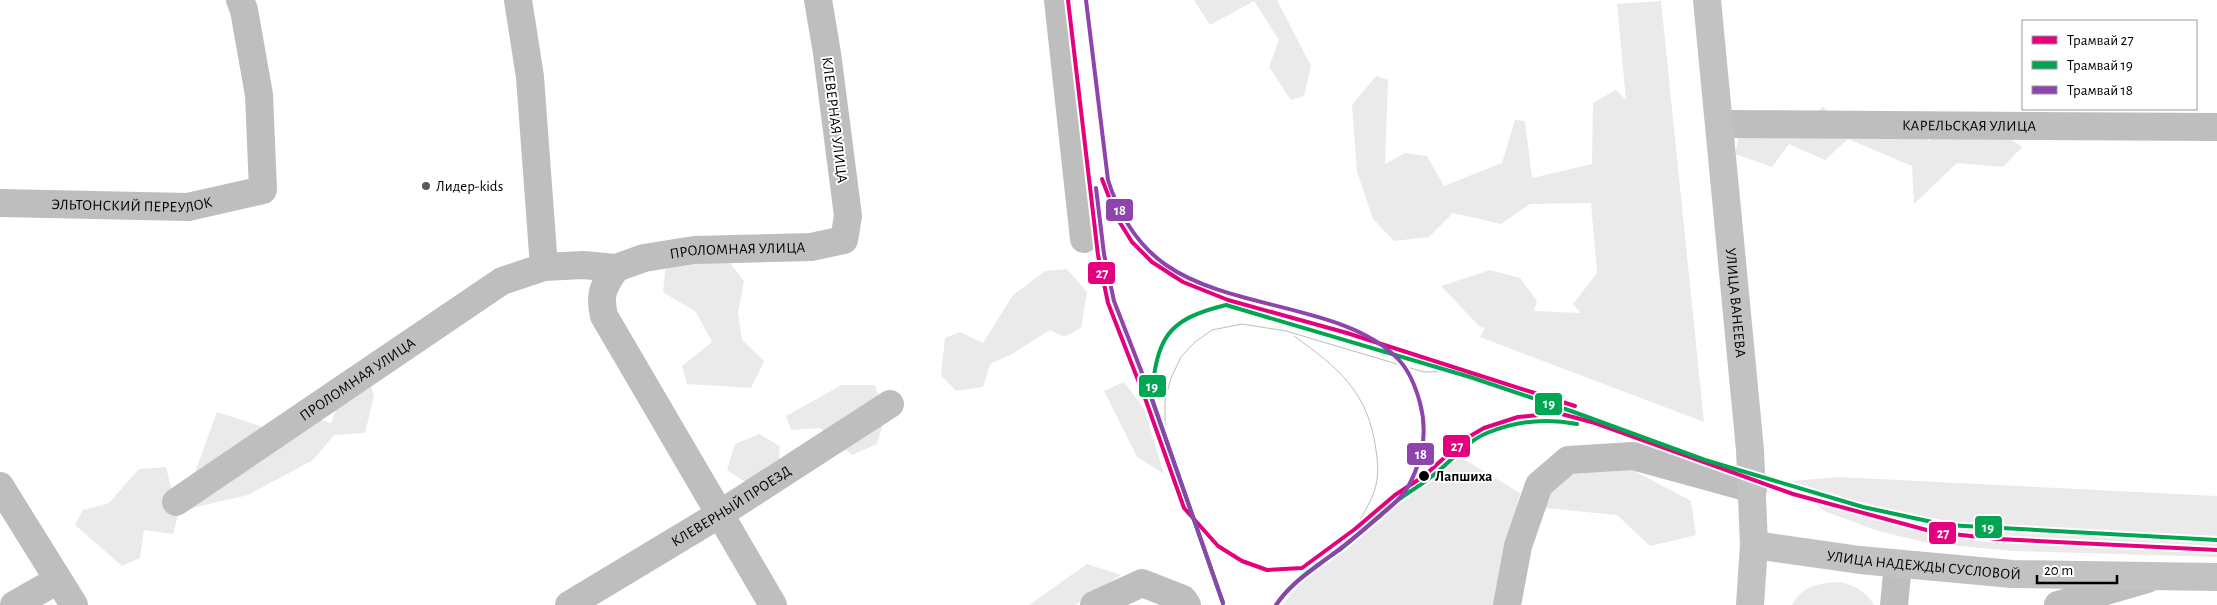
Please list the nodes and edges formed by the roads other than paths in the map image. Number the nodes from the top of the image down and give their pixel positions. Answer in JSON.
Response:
{"nodes":[{"id":1,"x":240,"y":0,"type":"edge"},
{"id":2,"x":518,"y":0,"type":"edge"},
{"id":3,"x":818,"y":0,"type":"edge"},
{"id":4,"x":1058,"y":0,"type":"edge"},
{"id":5,"x":1707,"y":0,"type":"edge"},
{"id":6,"x":1720,"y":124,"type":"junction"},
{"id":7,"x":2217,"y":128,"type":"edge"},
{"id":8,"x":0,"y":203,"type":"edge"},
{"id":9,"x":844,"y":240,"type":"joint"},
{"id":10,"x":1084,"y":240,"type":"dead end"},
{"id":11,"x":544,"y":267,"type":"junction"},
{"id":12,"x":616,"y":268,"type":"junction"},
{"id":13,"x":890,"y":404,"type":"dead end"},
{"id":14,"x":0,"y":486,"type":"edge"},
{"id":15,"x":1753,"y":489,"type":"junction"},
{"id":16,"x":176,"y":502,"type":"dead end"},
{"id":17,"x":720,"y":514,"type":"junction"},
{"id":18,"x":1754,"y":545,"type":"junction"},
{"id":19,"x":1898,"y":564,"type":"junction"},
{"id":20,"x":2154,"y":577,"type":"junction"},
{"id":21,"x":2217,"y":577,"type":"edge"},
{"id":22,"x":58,"y":580,"type":"junction"},
{"id":23,"x":14,"y":605,"type":"edge"},
{"id":24,"x":74,"y":605,"type":"edge"},
{"id":25,"x":570,"y":605,"type":"edge"},
{"id":26,"x":773,"y":605,"type":"edge"},
{"id":27,"x":1094,"y":605,"type":"edge"},
{"id":28,"x":1188,"y":605,"type":"edge"},
{"id":29,"x":1507,"y":605,"type":"edge"},
{"id":30,"x":1750,"y":605,"type":"edge"},
{"id":31,"x":1894,"y":605,"type":"edge"},
{"id":32,"x":2058,"y":605,"type":"edge"}],
"edges":[{"from":1,"to":8,"type":"street","name":"ЭЛЬТОНСКИЙ ПЕРЕУЛОК"},
{"from":2,"to":11,"type":"street"},
{"from":3,"to":9,"type":"street","name":"КЛЕВЕРНАЯ УЛИЦА"},
{"from":4,"to":10,"type":"street"},
{"from":5,"to":6,"type":"main road","name":"УЛИЦА ВАНЕЕВА"},
{"from":6,"to":7,"type":"street","name":"КАРЕЛЬСКАЯ УЛИЦА"},
{"from":6,"to":15,"type":"main road","name":"УЛИЦА ВАНЕЕВА"},
{"from":9,"to":12,"type":"street","name":"ПРОЛОМНАЯ УЛИЦА"},
{"from":11,"to":12,"type":"street","name":"ПРОЛОМНАЯ УЛИЦА"},
{"from":11,"to":16,"type":"street","name":"ПРОЛОМНАЯ УЛИЦА"},
{"from":12,"to":17,"type":"street"},
{"from":13,"to":17,"type":"street","name":"КЛЕВЕРНЫЙ ПРОЕЗД"},
{"from":14,"to":22,"type":"street"},
{"from":15,"to":18,"type":"main road","name":"УЛИЦА ВАНЕЕВА"},
{"from":15,"to":29,"type":"street"},
{"from":17,"to":25,"type":"street","name":"КЛЕВЕРНЫЙ ПРОЕЗД"},
{"from":17,"to":26,"type":"street"},
{"from":18,"to":19,"type":"main road","name":"УЛИЦА НАДЕЖДЫ СУСЛОВОЙ"},
{"from":18,"to":30,"type":"main road","name":"УЛИЦА ВАНЕЕВА"},
{"from":19,"to":20,"type":"main road","name":"УЛИЦА НАДЕЖДЫ СУСЛОВОЙ"},
{"from":19,"to":31,"type":"street"},
{"from":20,"to":21,"type":"main road","name":"УЛИЦА НАДЕЖДЫ СУСЛОВОЙ"},
{"from":20,"to":32,"type":"street","name":"УЛИЦА НАДЕЖДЫ СУСЛОВОЙ"},
{"from":22,"to":23,"type":"street"},
{"from":22,"to":24,"type":"street"},
{"from":27,"to":28,"type":"street"}]}
